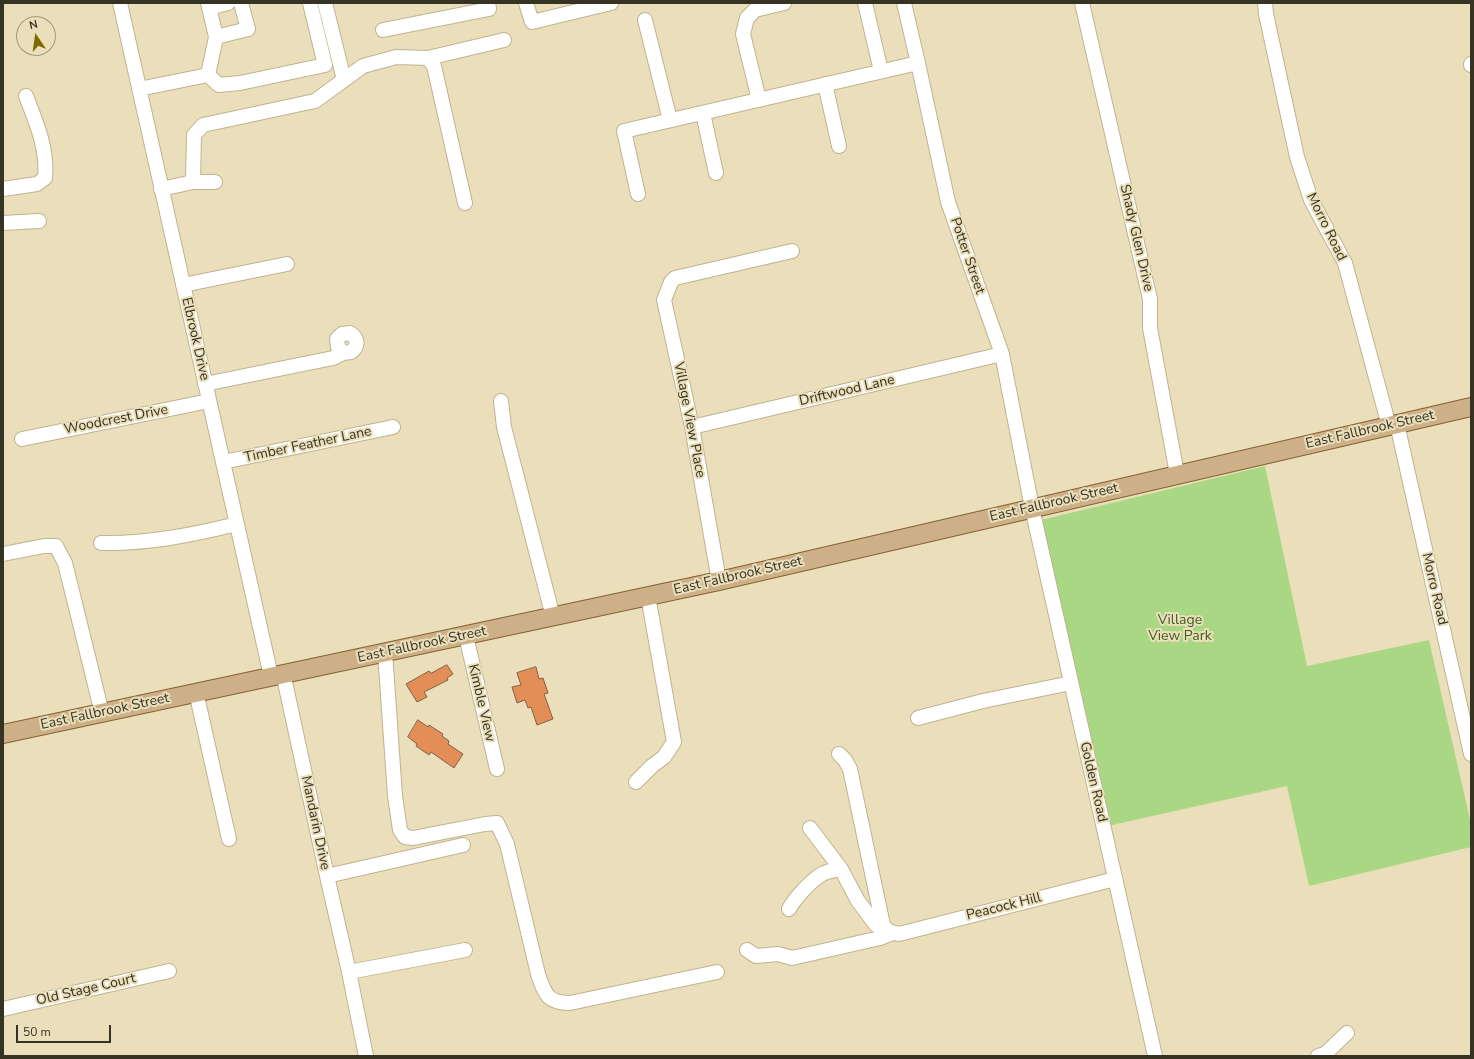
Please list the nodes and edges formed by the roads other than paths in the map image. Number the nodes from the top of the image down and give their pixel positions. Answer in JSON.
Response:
{"nodes":[{"id":1,"x":120,"y":3,"type":"edge"},
{"id":2,"x":228,"y":3,"type":"edge"},
{"id":3,"x":241,"y":3,"type":"edge"},
{"id":4,"x":310,"y":3,"type":"edge"},
{"id":5,"x":325,"y":3,"type":"edge"},
{"id":6,"x":488,"y":3,"type":"edge"},
{"id":7,"x":526,"y":3,"type":"edge"},
{"id":8,"x":611,"y":3,"type":"edge"},
{"id":9,"x":784,"y":3,"type":"edge"},
{"id":10,"x":865,"y":3,"type":"edge"},
{"id":11,"x":904,"y":3,"type":"edge"},
{"id":12,"x":1082,"y":3,"type":"edge"},
{"id":13,"x":1265,"y":3,"type":"edge"},
{"id":14,"x":208,"y":5,"type":"edge"},
{"id":15,"x":645,"y":20,"type":"dead end"},
{"id":16,"x":383,"y":30,"type":"dead end"},
{"id":17,"x":216,"y":37,"type":"junction"},
{"id":18,"x":504,"y":40,"type":"dead end"},
{"id":19,"x":428,"y":58,"type":"junction"},
{"id":20,"x":918,"y":62,"type":"junction"},
{"id":21,"x":881,"y":71,"type":"junction"},
{"id":22,"x":208,"y":75,"type":"junction"},
{"id":23,"x":344,"y":80,"type":"junction"},
{"id":24,"x":825,"y":84,"type":"junction"},
{"id":25,"x":139,"y":90,"type":"junction"},
{"id":26,"x":26,"y":96,"type":"dead end"},
{"id":27,"x":759,"y":100,"type":"junction"},
{"id":28,"x":703,"y":113,"type":"junction"},
{"id":29,"x":670,"y":120,"type":"junction"},
{"id":30,"x":839,"y":146,"type":"dead end"},
{"id":31,"x":716,"y":173,"type":"dead end"},
{"id":32,"x":193,"y":182,"type":"junction"},
{"id":33,"x":215,"y":182,"type":"dead end"},
{"id":34,"x":3,"y":189,"type":"edge"},
{"id":35,"x":161,"y":189,"type":"junction"},
{"id":36,"x":638,"y":194,"type":"dead end"},
{"id":37,"x":465,"y":203,"type":"dead end"},
{"id":38,"x":39,"y":221,"type":"dead end"},
{"id":39,"x":3,"y":223,"type":"edge"},
{"id":40,"x":792,"y":251,"type":"dead end"},
{"id":41,"x":287,"y":264,"type":"dead end"},
{"id":42,"x":183,"y":285,"type":"junction"},
{"id":43,"x":1002,"y":354,"type":"junction"},
{"id":44,"x":338,"y":355,"type":"dead end"},
{"id":45,"x":205,"y":384,"type":"junction"},
{"id":46,"x":501,"y":400,"type":"dead end"},
{"id":47,"x":209,"y":401,"type":"junction"},
{"id":48,"x":1471,"y":406,"type":"edge"},
{"id":49,"x":1393,"y":425,"type":"junction"},
{"id":50,"x":393,"y":427,"type":"dead end"},
{"id":51,"x":692,"y":427,"type":"junction"},
{"id":52,"x":22,"y":439,"type":"dead end"},
{"id":53,"x":223,"y":462,"type":"junction"},
{"id":54,"x":1177,"y":474,"type":"junction"},
{"id":55,"x":1032,"y":508,"type":"junction"},
{"id":56,"x":237,"y":524,"type":"junction"},
{"id":57,"x":102,"y":543,"type":"dead end"},
{"id":58,"x":3,"y":554,"type":"edge"},
{"id":59,"x":719,"y":581,"type":"junction"},
{"id":60,"x":648,"y":596,"type":"junction"},
{"id":61,"x":554,"y":617,"type":"junction"},
{"id":62,"x":466,"y":636,"type":"junction"},
{"id":63,"x":385,"y":652,"type":"junction"},
{"id":64,"x":277,"y":675,"type":"junction"},
{"id":65,"x":1071,"y":683,"type":"junction"},
{"id":66,"x":196,"y":692,"type":"junction"},
{"id":67,"x":102,"y":713,"type":"junction"},
{"id":68,"x":1467,"y":713,"type":"edge"},
{"id":69,"x":918,"y":718,"type":"dead end"},
{"id":70,"x":3,"y":734,"type":"edge"},
{"id":71,"x":839,"y":754,"type":"dead end"},
{"id":72,"x":1471,"y":754,"type":"edge"},
{"id":73,"x":497,"y":769,"type":"dead end"},
{"id":74,"x":636,"y":782,"type":"dead end"},
{"id":75,"x":810,"y":828,"type":"dead end"},
{"id":76,"x":229,"y":839,"type":"dead end"},
{"id":77,"x":463,"y":845,"type":"dead end"},
{"id":78,"x":841,"y":869,"type":"junction"},
{"id":79,"x":326,"y":876,"type":"junction"},
{"id":80,"x":1115,"y":879,"type":"junction"},
{"id":81,"x":789,"y":909,"type":"dead end"},
{"id":82,"x":890,"y":932,"type":"junction"},
{"id":83,"x":465,"y":950,"type":"dead end"},
{"id":84,"x":747,"y":950,"type":"dead end"},
{"id":85,"x":169,"y":971,"type":"dead end"},
{"id":86,"x":349,"y":972,"type":"junction"},
{"id":87,"x":717,"y":972,"type":"dead end"},
{"id":88,"x":3,"y":1009,"type":"edge"},
{"id":89,"x":1347,"y":1033,"type":"dead end"},
{"id":90,"x":366,"y":1056,"type":"edge"},
{"id":91,"x":1155,"y":1056,"type":"edge"},
{"id":92,"x":1318,"y":1056,"type":"edge"}],
"edges":[{"from":1,"to":25,"type":"street","name":"Elbrook Drive"},
{"from":2,"to":14,"type":"street"},
{"from":3,"to":17,"type":"street"},
{"from":4,"to":22,"type":"street"},
{"from":5,"to":23,"type":"street"},
{"from":6,"to":16,"type":"street"},
{"from":7,"to":8,"type":"street"},
{"from":9,"to":27,"type":"street"},
{"from":10,"to":21,"type":"street"},
{"from":11,"to":20,"type":"street","name":"Potter Street"},
{"from":12,"to":54,"type":"street","name":"Shady Glen Drive"},
{"from":13,"to":49,"type":"street","name":"Morro Road"},
{"from":14,"to":17,"type":"street"},
{"from":15,"to":29,"type":"street"},
{"from":17,"to":22,"type":"street"},
{"from":18,"to":19,"type":"street"},
{"from":19,"to":23,"type":"street"},
{"from":19,"to":37,"type":"street"},
{"from":20,"to":21,"type":"street"},
{"from":20,"to":43,"type":"street","name":"Potter Street"},
{"from":21,"to":24,"type":"street"},
{"from":22,"to":25,"type":"street"},
{"from":23,"to":32,"type":"street"},
{"from":24,"to":27,"type":"street"},
{"from":24,"to":30,"type":"street"},
{"from":25,"to":35,"type":"street","name":"Elbrook Drive"},
{"from":26,"to":34,"type":"street"},
{"from":27,"to":28,"type":"street"},
{"from":28,"to":29,"type":"street"},
{"from":28,"to":31,"type":"street"},
{"from":29,"to":36,"type":"street"},
{"from":32,"to":33,"type":"street"},
{"from":32,"to":35,"type":"street"},
{"from":35,"to":42,"type":"street","name":"Elbrook Drive"},
{"from":38,"to":39,"type":"street"},
{"from":40,"to":51,"type":"street","name":"Village View Place"},
{"from":41,"to":42,"type":"street"},
{"from":42,"to":45,"type":"street","name":"Elbrook Drive"},
{"from":43,"to":51,"type":"street","name":"Driftwood Lane"},
{"from":43,"to":55,"type":"street","name":"Potter Street"},
{"from":44,"to":45,"type":"street"},
{"from":45,"to":47,"type":"street","name":"Elbrook Drive"},
{"from":46,"to":61,"type":"street"},
{"from":47,"to":52,"type":"street","name":"Woodcrest Drive"},
{"from":47,"to":53,"type":"street","name":"Elbrook Drive"},
{"from":48,"to":49,"type":"main road","name":"East Fallbrook Street"},
{"from":49,"to":54,"type":"main road","name":"East Fallbrook Street"},
{"from":49,"to":68,"type":"street","name":"Morro Road"},
{"from":50,"to":53,"type":"street","name":"Timber Feather Lane"},
{"from":51,"to":59,"type":"street","name":"Village View Place"},
{"from":53,"to":56,"type":"street","name":"Elbrook Drive"},
{"from":54,"to":55,"type":"main road","name":"East Fallbrook Street"},
{"from":55,"to":59,"type":"main road","name":"East Fallbrook Street"},
{"from":55,"to":65,"type":"street","name":"Golden Road"},
{"from":56,"to":57,"type":"street"},
{"from":56,"to":64,"type":"street","name":"Elbrook Drive"},
{"from":58,"to":67,"type":"street"},
{"from":59,"to":60,"type":"main road","name":"East Fallbrook Street"},
{"from":60,"to":61,"type":"main road","name":"East Fallbrook Street"},
{"from":60,"to":74,"type":"street"},
{"from":61,"to":62,"type":"main road","name":"East Fallbrook Street"},
{"from":62,"to":63,"type":"main road","name":"East Fallbrook Street"},
{"from":62,"to":73,"type":"street","name":"Kimble View"},
{"from":63,"to":64,"type":"main road","name":"East Fallbrook Street"},
{"from":63,"to":87,"type":"street"},
{"from":64,"to":66,"type":"main road","name":"East Fallbrook Street"},
{"from":64,"to":79,"type":"street","name":"Mandarin Drive"},
{"from":65,"to":69,"type":"street"},
{"from":65,"to":80,"type":"street","name":"Golden Road"},
{"from":66,"to":67,"type":"main road","name":"East Fallbrook Street"},
{"from":66,"to":76,"type":"street"},
{"from":67,"to":70,"type":"main road","name":"East Fallbrook Street"},
{"from":68,"to":72,"type":"street","name":"Morro Road"},
{"from":71,"to":82,"type":"street"},
{"from":75,"to":78,"type":"street"},
{"from":77,"to":79,"type":"street"},
{"from":78,"to":81,"type":"street"},
{"from":78,"to":82,"type":"street"},
{"from":79,"to":86,"type":"street","name":"Mandarin Drive"},
{"from":80,"to":82,"type":"street","name":"Peacock Hill"},
{"from":80,"to":91,"type":"street","name":"Golden Road"},
{"from":82,"to":84,"type":"street","name":"Peacock Hill"},
{"from":83,"to":86,"type":"street"},
{"from":85,"to":88,"type":"street","name":"Old Stage Court"},
{"from":86,"to":90,"type":"street","name":"Mandarin Drive"},
{"from":89,"to":92,"type":"street"}]}
